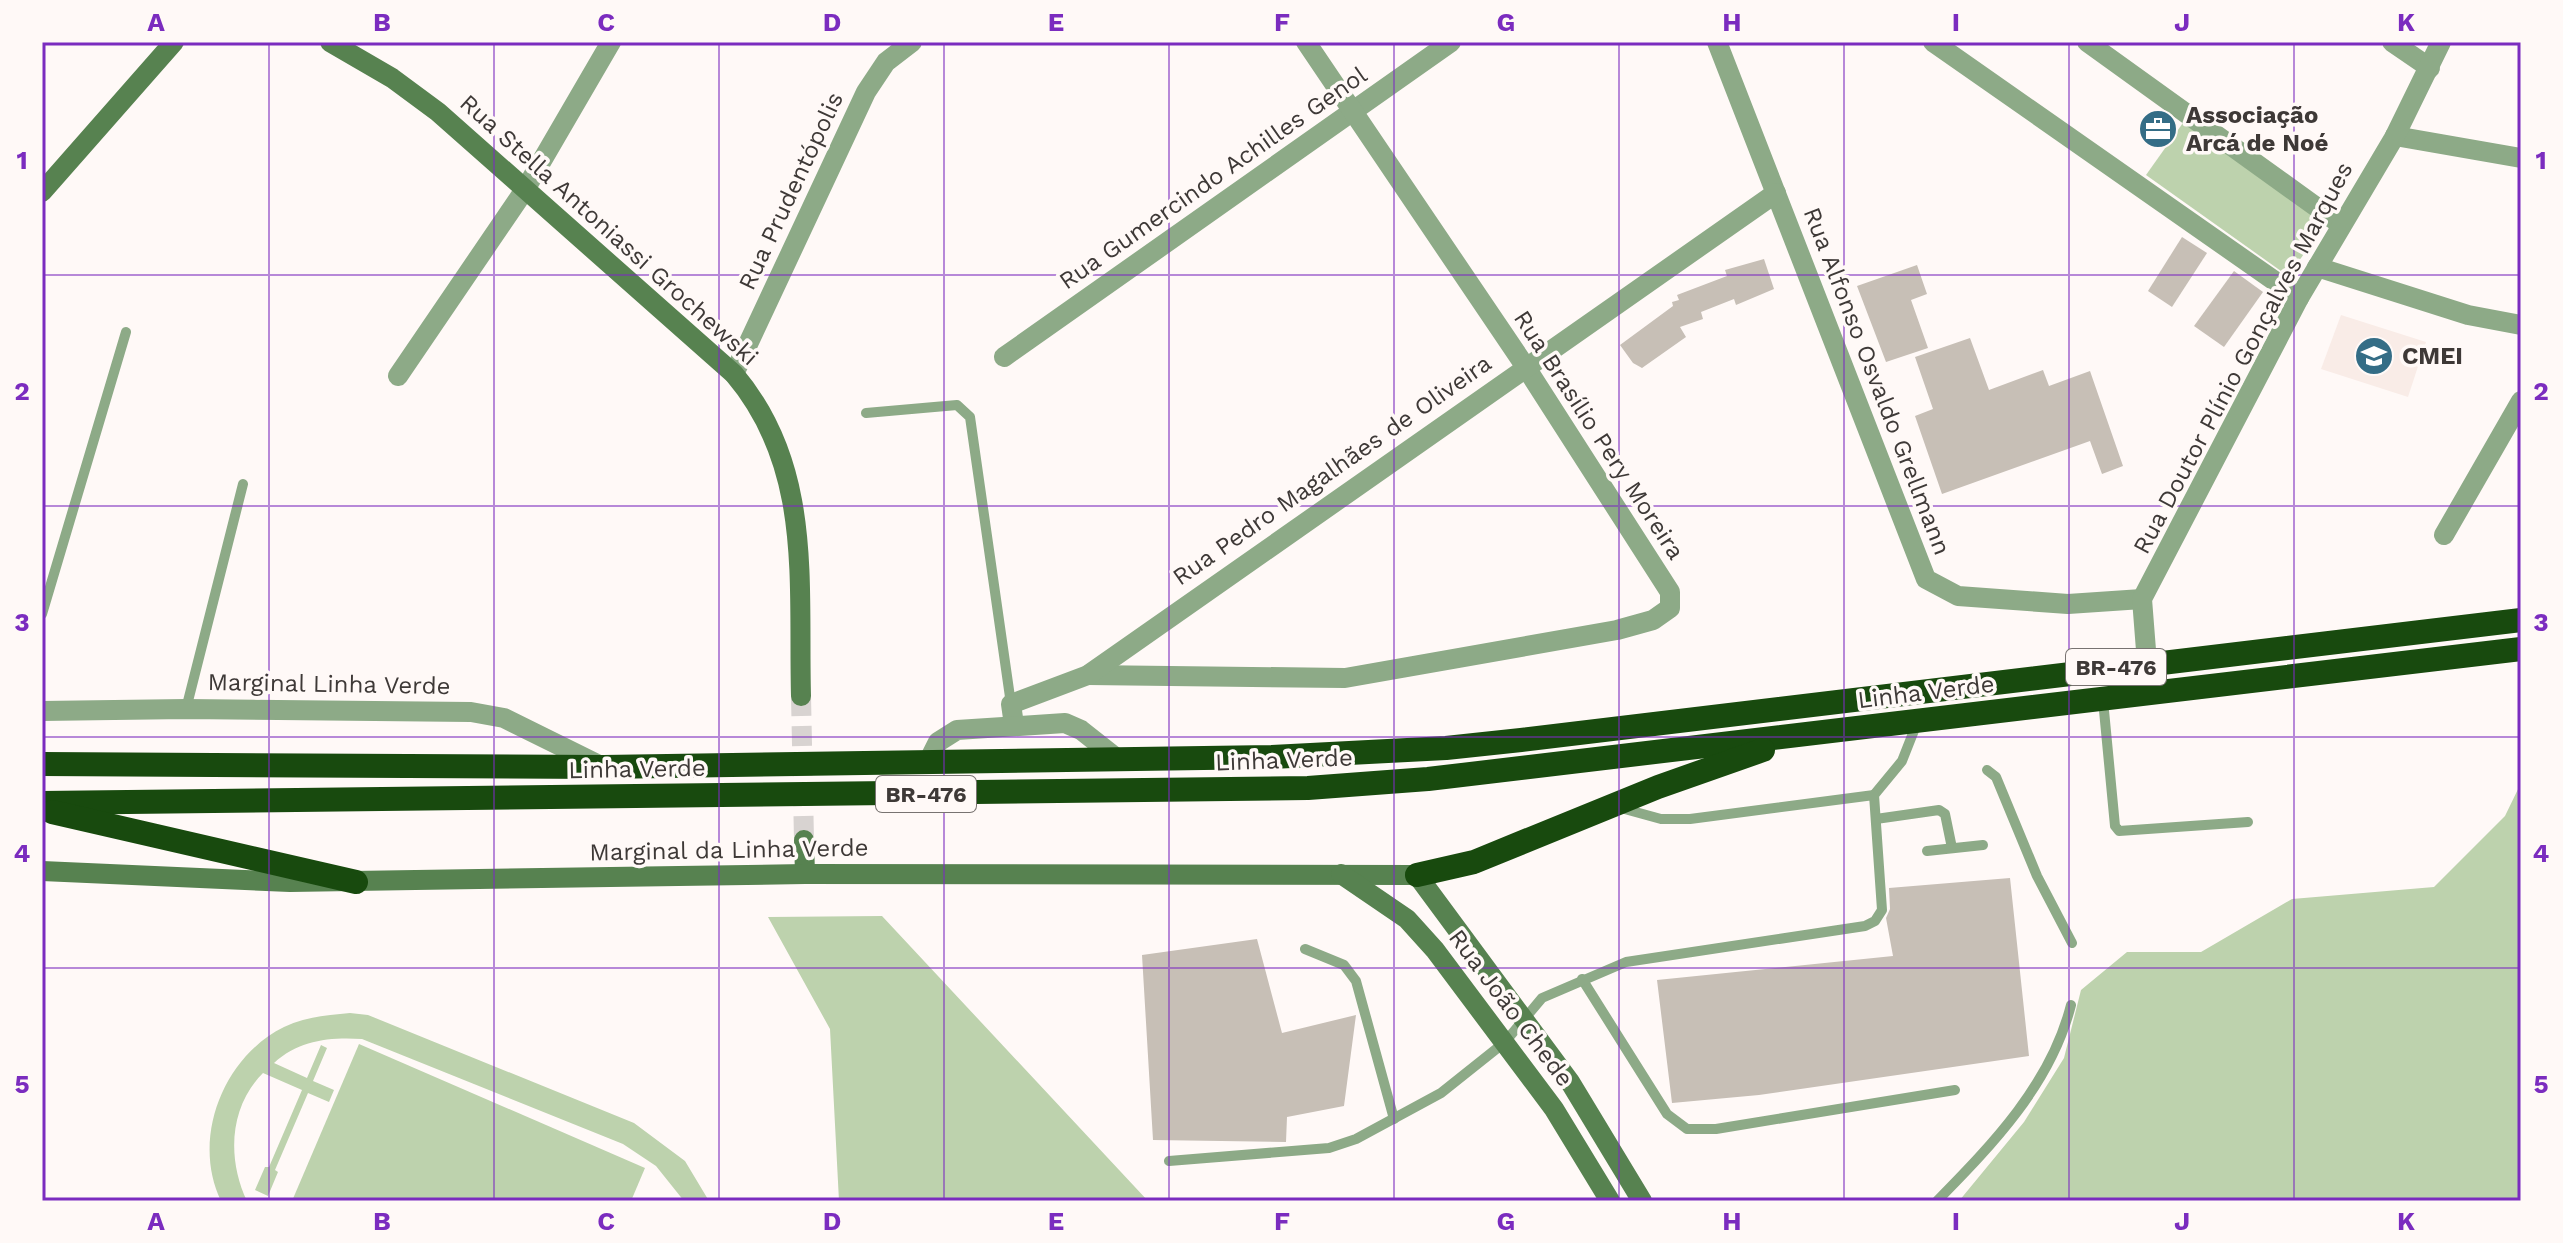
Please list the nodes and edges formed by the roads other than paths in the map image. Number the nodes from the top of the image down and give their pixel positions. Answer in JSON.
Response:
{"nodes":[{"id":1,"x":174,"y":42,"type":"edge"},
{"id":2,"x":330,"y":42,"type":"edge"},
{"id":3,"x":611,"y":42,"type":"edge"},
{"id":4,"x":912,"y":42,"type":"edge"},
{"id":5,"x":1306,"y":42,"type":"edge"},
{"id":6,"x":1451,"y":42,"type":"edge"},
{"id":7,"x":1717,"y":42,"type":"edge"},
{"id":8,"x":1933,"y":42,"type":"edge"},
{"id":9,"x":2087,"y":42,"type":"edge"},
{"id":10,"x":2392,"y":42,"type":"edge"},
{"id":11,"x":2441,"y":42,"type":"edge"},
{"id":12,"x":2430,"y":68,"type":"junction"},
{"id":13,"x":1353,"y":111,"type":"junction"},
{"id":14,"x":2395,"y":136,"type":"junction"},
{"id":15,"x":2521,"y":158,"type":"edge"},
{"id":16,"x":526,"y":188,"type":"junction"},
{"id":17,"x":42,"y":192,"type":"edge"},
{"id":18,"x":1776,"y":193,"type":"junction"},
{"id":19,"x":2340,"y":224,"type":"junction"},
{"id":20,"x":2317,"y":267,"type":"junction"},
{"id":21,"x":2299,"y":298,"type":"junction"},
{"id":22,"x":2521,"y":325,"type":"edge"},
{"id":23,"x":126,"y":332,"type":"dead end"},
{"id":24,"x":1004,"y":357,"type":"dead end"},
{"id":25,"x":1525,"y":366,"type":"junction"},
{"id":26,"x":734,"y":374,"type":"junction"},
{"id":27,"x":398,"y":376,"type":"dead end"},
{"id":28,"x":2521,"y":401,"type":"edge"},
{"id":29,"x":866,"y":413,"type":"dead end"},
{"id":30,"x":243,"y":484,"type":"dead end"},
{"id":31,"x":2444,"y":535,"type":"dead end"},
{"id":32,"x":2142,"y":599,"type":"junction"},
{"id":33,"x":42,"y":614,"type":"edge"},
{"id":34,"x":2521,"y":620,"type":"edge"},
{"id":35,"x":2521,"y":649,"type":"edge"},
{"id":36,"x":2147,"y":663,"type":"junction"},
{"id":37,"x":1088,"y":675,"type":"junction"},
{"id":38,"x":801,"y":696,"type":"tunnel mouth"},
{"id":39,"x":2103,"y":700,"type":"junction"},
{"id":40,"x":186,"y":709,"type":"junction"},
{"id":41,"x":42,"y":711,"type":"edge"},
{"id":42,"x":1013,"y":714,"type":"junction"},
{"id":43,"x":1918,"y":721,"type":"junction"},
{"id":44,"x":1806,"y":735,"type":"junction"},
{"id":45,"x":1119,"y":760,"type":"junction"},
{"id":46,"x":928,"y":762,"type":"junction"},
{"id":47,"x":42,"y":764,"type":"edge"},
{"id":48,"x":603,"y":767,"type":"junction"},
{"id":49,"x":1987,"y":770,"type":"dead end"},
{"id":50,"x":1874,"y":795,"type":"junction"},
{"id":51,"x":42,"y":803,"type":"edge"},
{"id":52,"x":1611,"y":805,"type":"junction"},
{"id":53,"x":42,"y":810,"type":"edge"},
{"id":54,"x":1876,"y":819,"type":"junction"},
{"id":55,"x":2248,"y":822,"type":"dead end"},
{"id":56,"x":804,"y":840,"type":"tunnel mouth"},
{"id":57,"x":1983,"y":845,"type":"dead end"},
{"id":58,"x":1952,"y":848,"type":"junction"},
{"id":59,"x":1927,"y":851,"type":"dead end"},
{"id":60,"x":42,"y":871,"type":"edge"},
{"id":61,"x":805,"y":874,"type":"junction"},
{"id":62,"x":1341,"y":874,"type":"junction"},
{"id":63,"x":1417,"y":875,"type":"junction"},
{"id":64,"x":356,"y":882,"type":"junction"},
{"id":65,"x":2072,"y":943,"type":"dead end"},
{"id":66,"x":1305,"y":949,"type":"dead end"},
{"id":67,"x":1582,"y":979,"type":"junction"},
{"id":68,"x":2071,"y":1005,"type":"dead end"},
{"id":69,"x":1525,"y":1021,"type":"junction"},
{"id":70,"x":1505,"y":1042,"type":"junction"},
{"id":71,"x":1955,"y":1090,"type":"dead end"},
{"id":72,"x":1394,"y":1119,"type":"junction"},
{"id":73,"x":1169,"y":1161,"type":"dead end"},
{"id":74,"x":1610,"y":1201,"type":"edge"},
{"id":75,"x":1642,"y":1201,"type":"edge"},
{"id":76,"x":1937,"y":1201,"type":"edge"}],
"edges":[{"from":1,"to":17,"type":"main road"},
{"from":2,"to":16,"type":"main road","name":"Rua Stella Antoniassi Grochewski"},
{"from":3,"to":16,"type":"street"},
{"from":4,"to":26,"type":"street","name":"Rua Prudentópolis"},
{"from":5,"to":13,"type":"street","name":"Rua Brasílio Pery Moreira"},
{"from":6,"to":13,"type":"street","name":"Rua Gumercindo Achilles Genol"},
{"from":7,"to":18,"type":"street","name":"Rua Alfonso Osvaldo Grellmann"},
{"from":8,"to":21,"type":"street"},
{"from":9,"to":19,"type":"street"},
{"from":10,"to":12,"type":"street"},
{"from":11,"to":12,"type":"street","name":"Rua Doutor Plínio Gonçalves Marques"},
{"from":12,"to":14,"type":"street","name":"Rua Doutor Plínio Gonçalves Marques"},
{"from":13,"to":24,"type":"street","name":"Rua Gumercindo Achilles Genol"},
{"from":13,"to":25,"type":"street","name":"Rua Brasílio Pery Moreira"},
{"from":14,"to":15,"type":"street"},
{"from":14,"to":19,"type":"street","name":"Rua Doutor Plínio Gonçalves Marques"},
{"from":16,"to":26,"type":"main road","name":"Rua Stella Antoniassi Grochewski"},
{"from":16,"to":27,"type":"street"},
{"from":18,"to":25,"type":"street","name":"Rua Pedro Magalhães de Oliveira"},
{"from":18,"to":32,"type":"street","name":"Rua Alfonso Osvaldo Grellmann"},
{"from":19,"to":20,"type":"street","name":"Rua Doutor Plínio Gonçalves Marques"},
{"from":20,"to":21,"type":"street","name":"Rua Doutor Plínio Gonçalves Marques"},
{"from":20,"to":22,"type":"street"},
{"from":21,"to":32,"type":"street","name":"Rua Doutor Plínio Gonçalves Marques"},
{"from":23,"to":33,"type":"lane"},
{"from":25,"to":37,"type":"street","name":"Rua Pedro Magalhães de Oliveira"},
{"from":25,"to":37,"type":"street","name":"Rua Brasílio Pery Moreira"},
{"from":26,"to":38,"type":"main road","name":"Rua Stella Antoniassi Grochewski"},
{"from":28,"to":31,"type":"street"},
{"from":29,"to":42,"type":"lane"},
{"from":30,"to":40,"type":"lane"},
{"from":32,"to":36,"type":"street"},
{"from":34,"to":36,"type":"highway","name":"Linha Verde","number":"BR-476"},
{"from":35,"to":39,"type":"highway","name":"Linha Verde","number":"BR-476"},
{"from":36,"to":45,"type":"highway","name":"Linha Verde","number":"BR-476"},
{"from":37,"to":42,"type":"street","name":"Rua Pedro Magalhães de Oliveira"},
{"from":39,"to":43,"type":"highway","name":"Linha Verde","number":"BR-476"},
{"from":39,"to":55,"type":"lane"},
{"from":40,"to":41,"type":"street","name":"Marginal Linha Verde"},
{"from":40,"to":48,"type":"street","name":"Marginal Linha Verde"},
{"from":42,"to":45,"type":"street"},
{"from":42,"to":46,"type":"street","name":"Rua Pedro Magalhães de Oliveira"},
{"from":43,"to":44,"type":"highway","name":"Linha Verde","number":"BR-476"},
{"from":43,"to":50,"type":"lane"},
{"from":44,"to":51,"type":"highway","name":"Linha Verde","number":"BR-476"},
{"from":44,"to":52,"type":"highway"},
{"from":45,"to":46,"type":"highway","name":"Linha Verde","number":"BR-476"},
{"from":46,"to":48,"type":"highway","name":"Linha Verde","number":"BR-476"},
{"from":47,"to":48,"type":"highway","name":"Linha Verde","number":"BR-476"},
{"from":49,"to":65,"type":"lane"},
{"from":50,"to":52,"type":"lane"},
{"from":50,"to":54,"type":"lane"},
{"from":52,"to":63,"type":"highway"},
{"from":53,"to":64,"type":"highway"},
{"from":54,"to":58,"type":"lane"},
{"from":54,"to":67,"type":"lane"},
{"from":56,"to":61,"type":"main road"},
{"from":57,"to":58,"type":"lane"},
{"from":58,"to":59,"type":"lane"},
{"from":60,"to":64,"type":"main road","name":"Marginal da Linha Verde"},
{"from":61,"to":62,"type":"main road","name":"Marginal da Linha Verde"},
{"from":61,"to":64,"type":"main road","name":"Marginal da Linha Verde"},
{"from":62,"to":63,"type":"main road","name":"Marginal da Linha Verde"},
{"from":62,"to":70,"type":"main road","name":"Rua João Chede"},
{"from":63,"to":69,"type":"main road","name":"Rua João Chede"},
{"from":66,"to":72,"type":"lane"},
{"from":67,"to":69,"type":"lane"},
{"from":67,"to":71,"type":"lane"},
{"from":68,"to":76,"type":"lane"},
{"from":69,"to":70,"type":"lane"},
{"from":69,"to":75,"type":"main road","name":"Rua João Chede"},
{"from":70,"to":72,"type":"lane"},
{"from":70,"to":74,"type":"main road","name":"Rua João Chede"},
{"from":72,"to":73,"type":"lane"}]}
